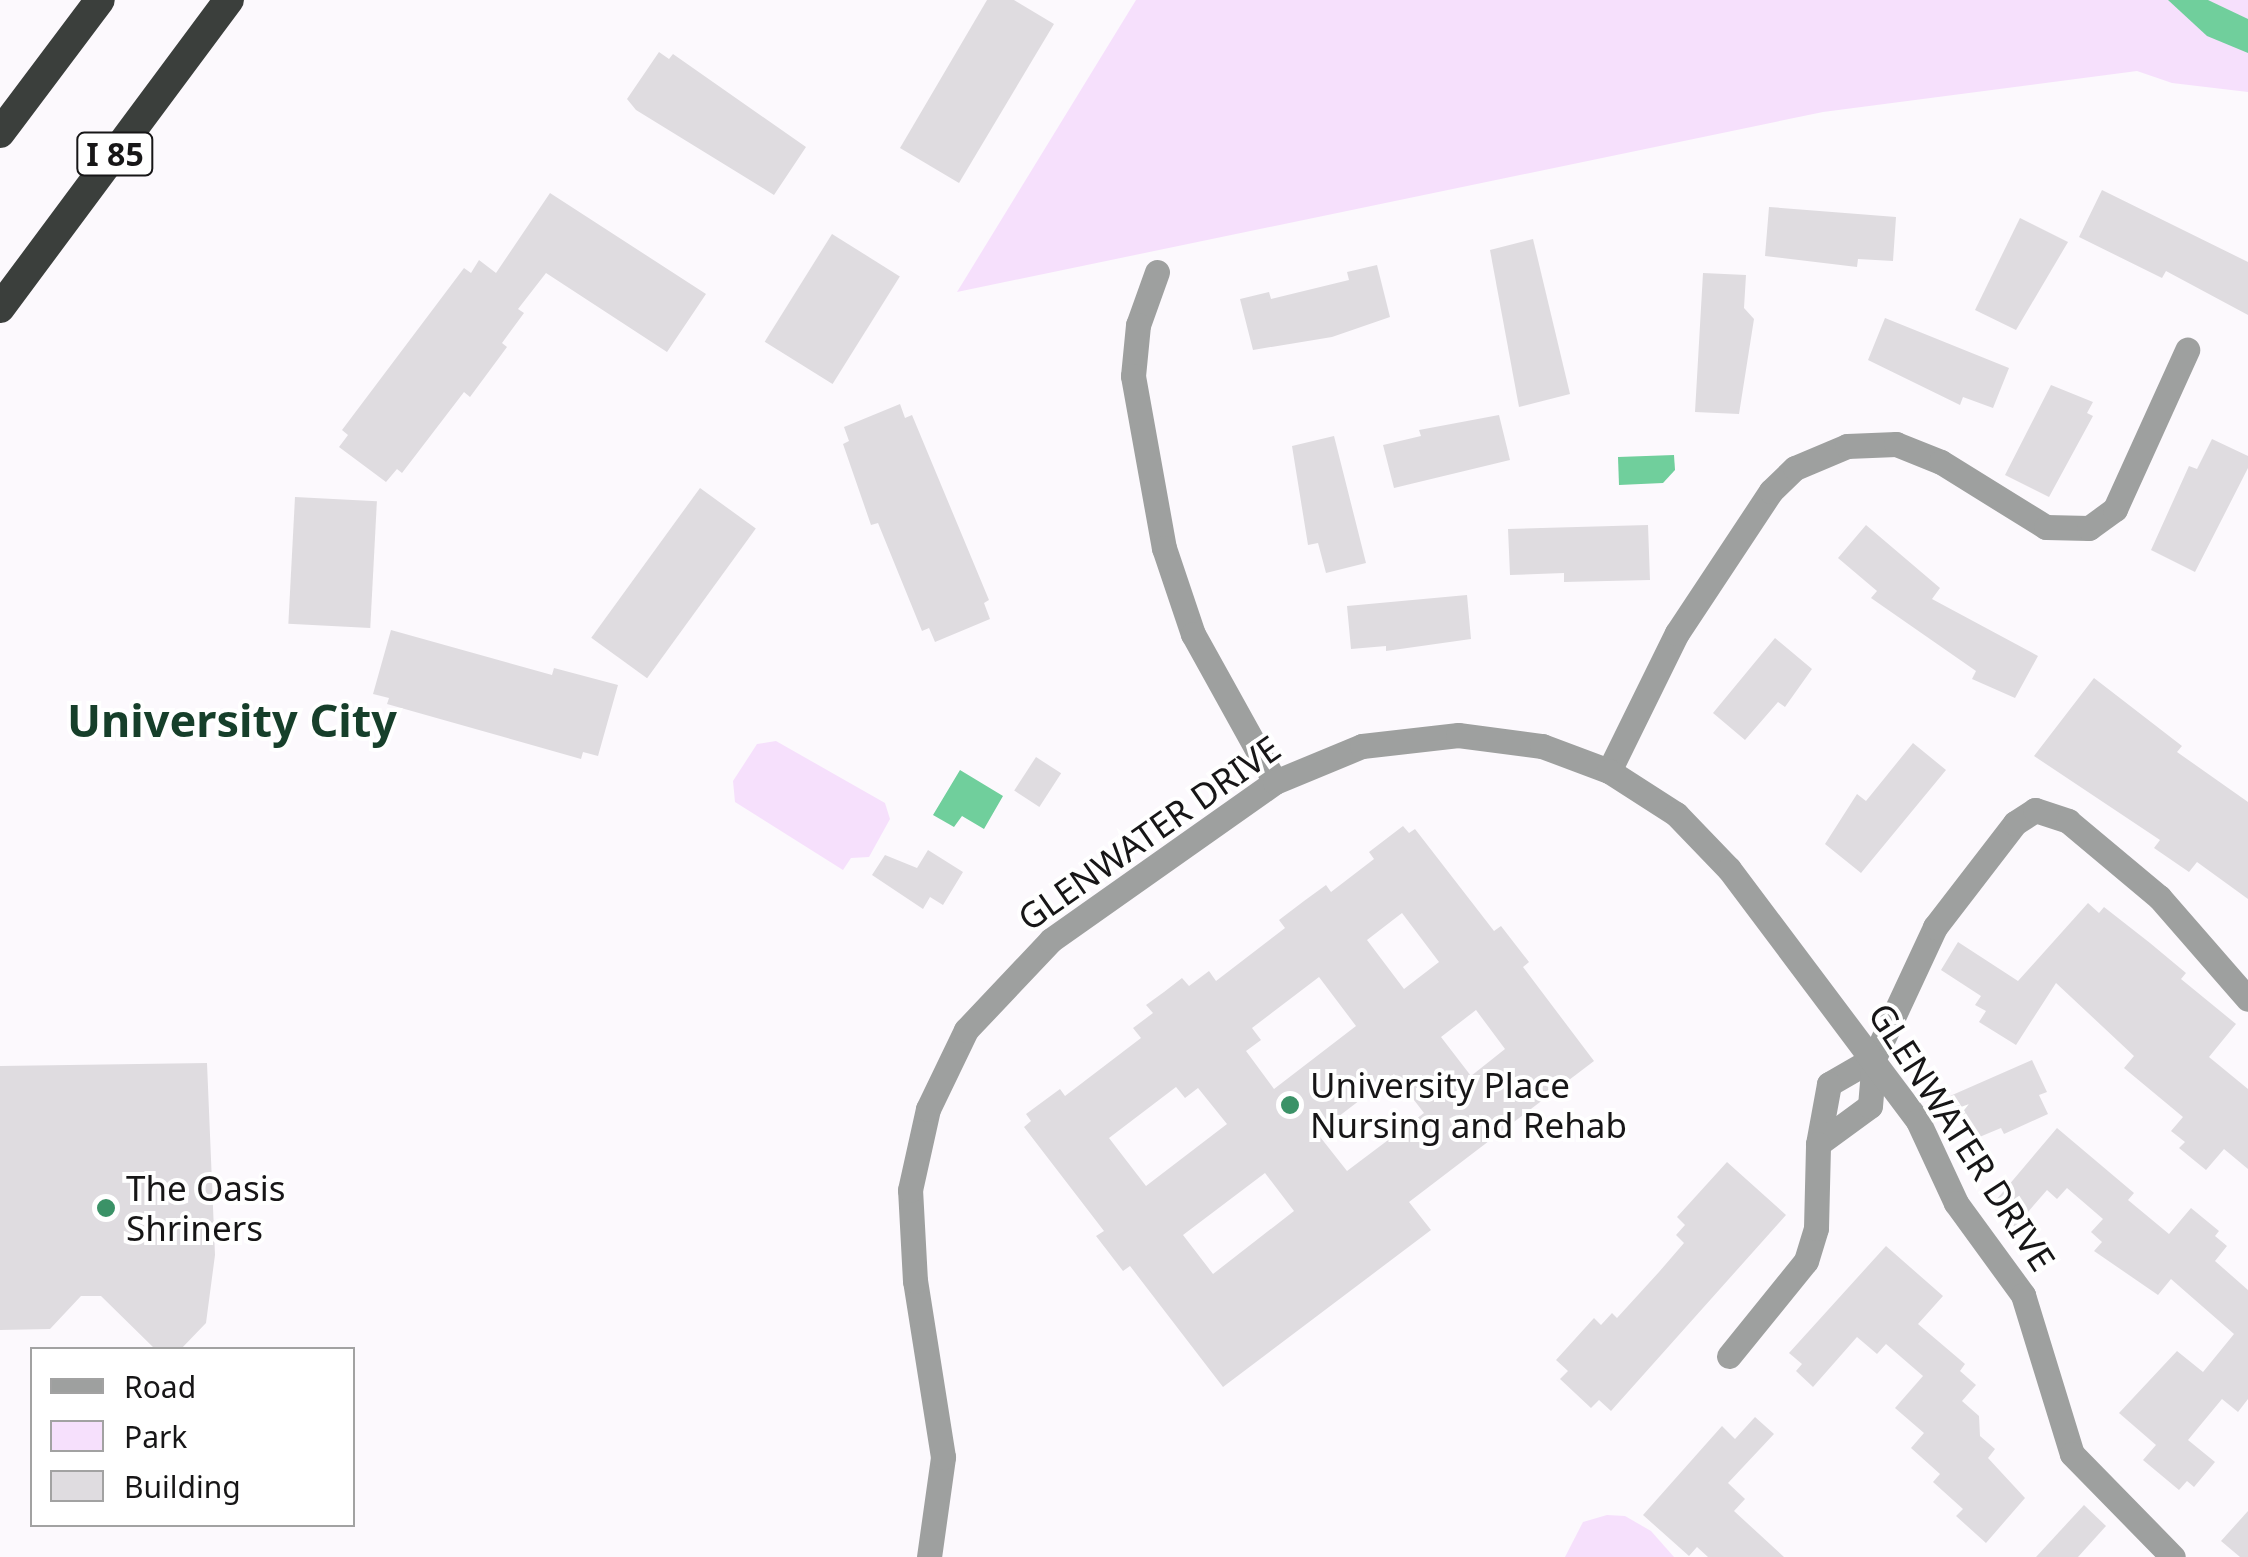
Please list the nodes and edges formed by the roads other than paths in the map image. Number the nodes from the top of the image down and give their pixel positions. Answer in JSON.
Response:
{"nodes":[{"id":1,"x":100,"y":0,"type":"edge"},
{"id":2,"x":230,"y":0,"type":"edge"},
{"id":3,"x":0,"y":134,"type":"edge"},
{"id":4,"x":1157,"y":272,"type":"dead end"},
{"id":5,"x":0,"y":308,"type":"edge"},
{"id":6,"x":2187,"y":350,"type":"dead end"},
{"id":7,"x":1610,"y":771,"type":"junction"},
{"id":8,"x":1275,"y":782,"type":"junction"},
{"id":9,"x":2248,"y":999,"type":"edge"},
{"id":10,"x":1874,"y":1058,"type":"junction"},
{"id":11,"x":1818,"y":1144,"type":"junction"},
{"id":12,"x":1730,"y":1356,"type":"dead end"},
{"id":13,"x":929,"y":1557,"type":"edge"},
{"id":14,"x":2173,"y":1557,"type":"edge"}],
"edges":[{"from":1,"to":3,"type":"highway"},
{"from":2,"to":5,"type":"highway","number":"I 85"},
{"from":4,"to":8,"type":"street"},
{"from":6,"to":7,"type":"street"},
{"from":7,"to":8,"type":"street","name":"GLENWATER DRIVE"},
{"from":7,"to":10,"type":"street","name":"GLENWATER DRIVE"},
{"from":8,"to":13,"type":"street","name":"GLENWATER DRIVE"},
{"from":9,"to":10,"type":"street"},
{"from":10,"to":11,"type":"street"},
{"from":10,"to":11,"type":"street"},
{"from":10,"to":14,"type":"street","name":"GLENWATER DRIVE"},
{"from":11,"to":12,"type":"street"}]}
